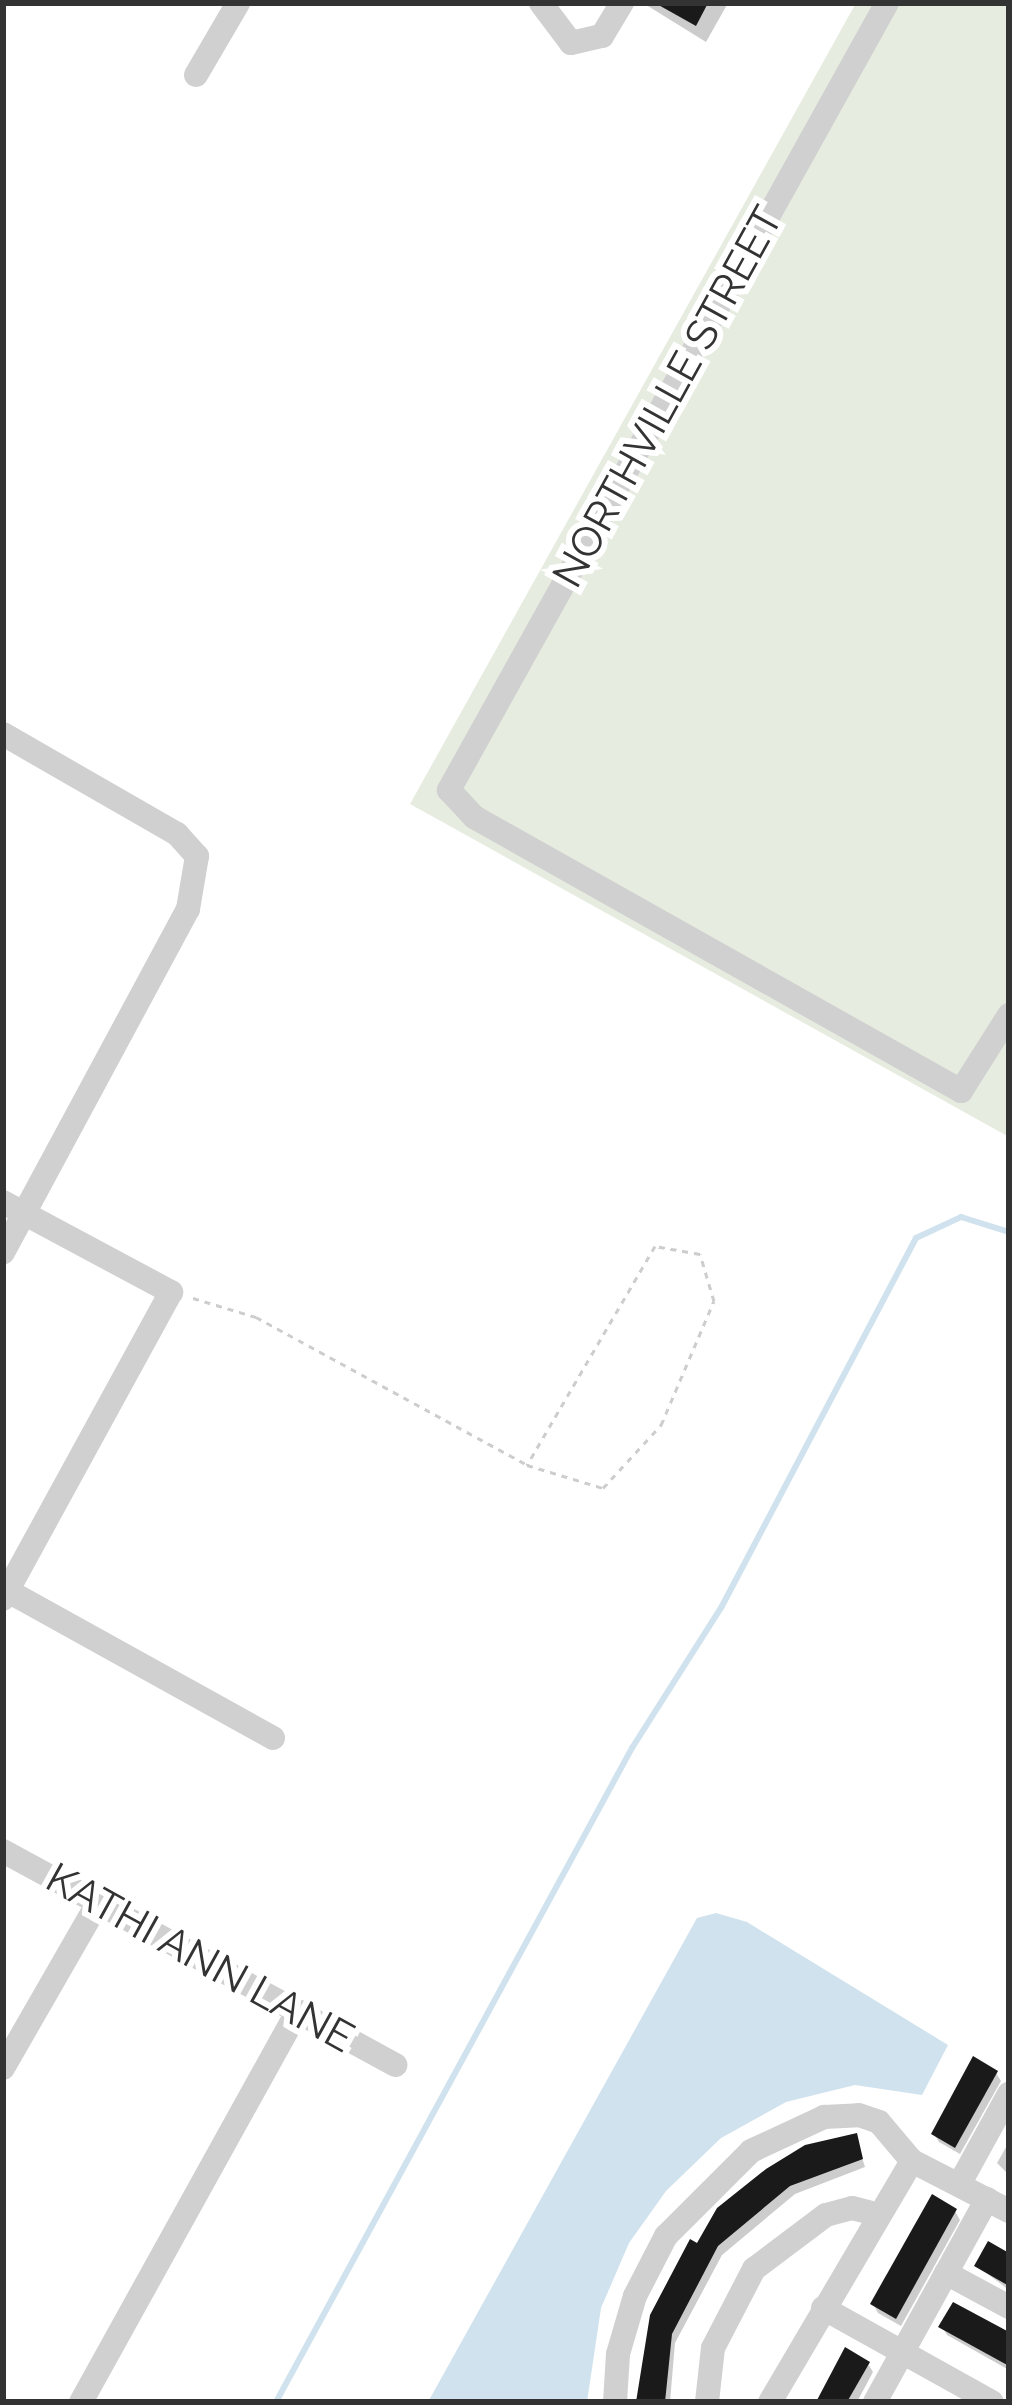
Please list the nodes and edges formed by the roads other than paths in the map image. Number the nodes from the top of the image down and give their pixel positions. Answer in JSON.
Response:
{"nodes":[{"id":1,"x":238,"y":3,"type":"edge"},
{"id":2,"x":541,"y":3,"type":"edge"},
{"id":3,"x":622,"y":3,"type":"edge"},
{"id":4,"x":886,"y":3,"type":"edge"},
{"id":5,"x":196,"y":75,"type":"dead end"},
{"id":6,"x":3,"y":734,"type":"edge"},
{"id":7,"x":1009,"y":1015,"type":"edge"},
{"id":8,"x":13,"y":1208,"type":"edge"},
{"id":9,"x":3,"y":1252,"type":"edge"},
{"id":10,"x":5,"y":1595,"type":"edge"},
{"id":11,"x":272,"y":1738,"type":"dead end"},
{"id":12,"x":3,"y":1851,"type":"edge"},
{"id":13,"x":98,"y":1903,"type":"junction"},
{"id":14,"x":298,"y":2011,"type":"junction"},
{"id":15,"x":396,"y":2065,"type":"dead end"},
{"id":16,"x":3,"y":2068,"type":"edge"},
{"id":17,"x":1009,"y":2094,"type":"edge"},
{"id":18,"x":912,"y":2161,"type":"junction"},
{"id":19,"x":960,"y":2183,"type":"junction"},
{"id":20,"x":998,"y":2205,"type":"edge"},
{"id":21,"x":876,"y":2214,"type":"junction"},
{"id":22,"x":946,"y":2273,"type":"junction"},
{"id":23,"x":1009,"y":2307,"type":"edge"},
{"id":24,"x":823,"y":2308,"type":"junction"},
{"id":25,"x":903,"y":2352,"type":"junction"},
{"id":26,"x":81,"y":2402,"type":"edge"},
{"id":27,"x":615,"y":2402,"type":"edge"},
{"id":28,"x":707,"y":2402,"type":"edge"},
{"id":29,"x":770,"y":2402,"type":"edge"},
{"id":30,"x":875,"y":2402,"type":"edge"},
{"id":31,"x":992,"y":2402,"type":"edge"}],
"edges":[{"from":1,"to":5,"type":"street"},
{"from":2,"to":3,"type":"street"},
{"from":4,"to":7,"type":"street","name":"NORTHVILLE STREET"},
{"from":6,"to":8,"type":"street"},
{"from":8,"to":9,"type":"street"},
{"from":8,"to":10,"type":"street"},
{"from":10,"to":11,"type":"street"},
{"from":12,"to":13,"type":"street","name":"KATHI ANN LANE"},
{"from":13,"to":14,"type":"street","name":"KATHI ANN LANE"},
{"from":13,"to":16,"type":"street"},
{"from":14,"to":15,"type":"street","name":"KATHI ANN LANE"},
{"from":14,"to":26,"type":"street"},
{"from":17,"to":19,"type":"street"},
{"from":18,"to":19,"type":"street"},
{"from":18,"to":21,"type":"street"},
{"from":18,"to":27,"type":"street"},
{"from":19,"to":20,"type":"street"},
{"from":20,"to":22,"type":"street"},
{"from":21,"to":24,"type":"street"},
{"from":21,"to":28,"type":"street"},
{"from":22,"to":23,"type":"street"},
{"from":22,"to":25,"type":"street"},
{"from":24,"to":25,"type":"street"},
{"from":24,"to":29,"type":"street"},
{"from":25,"to":30,"type":"street"},
{"from":25,"to":31,"type":"street"}]}
